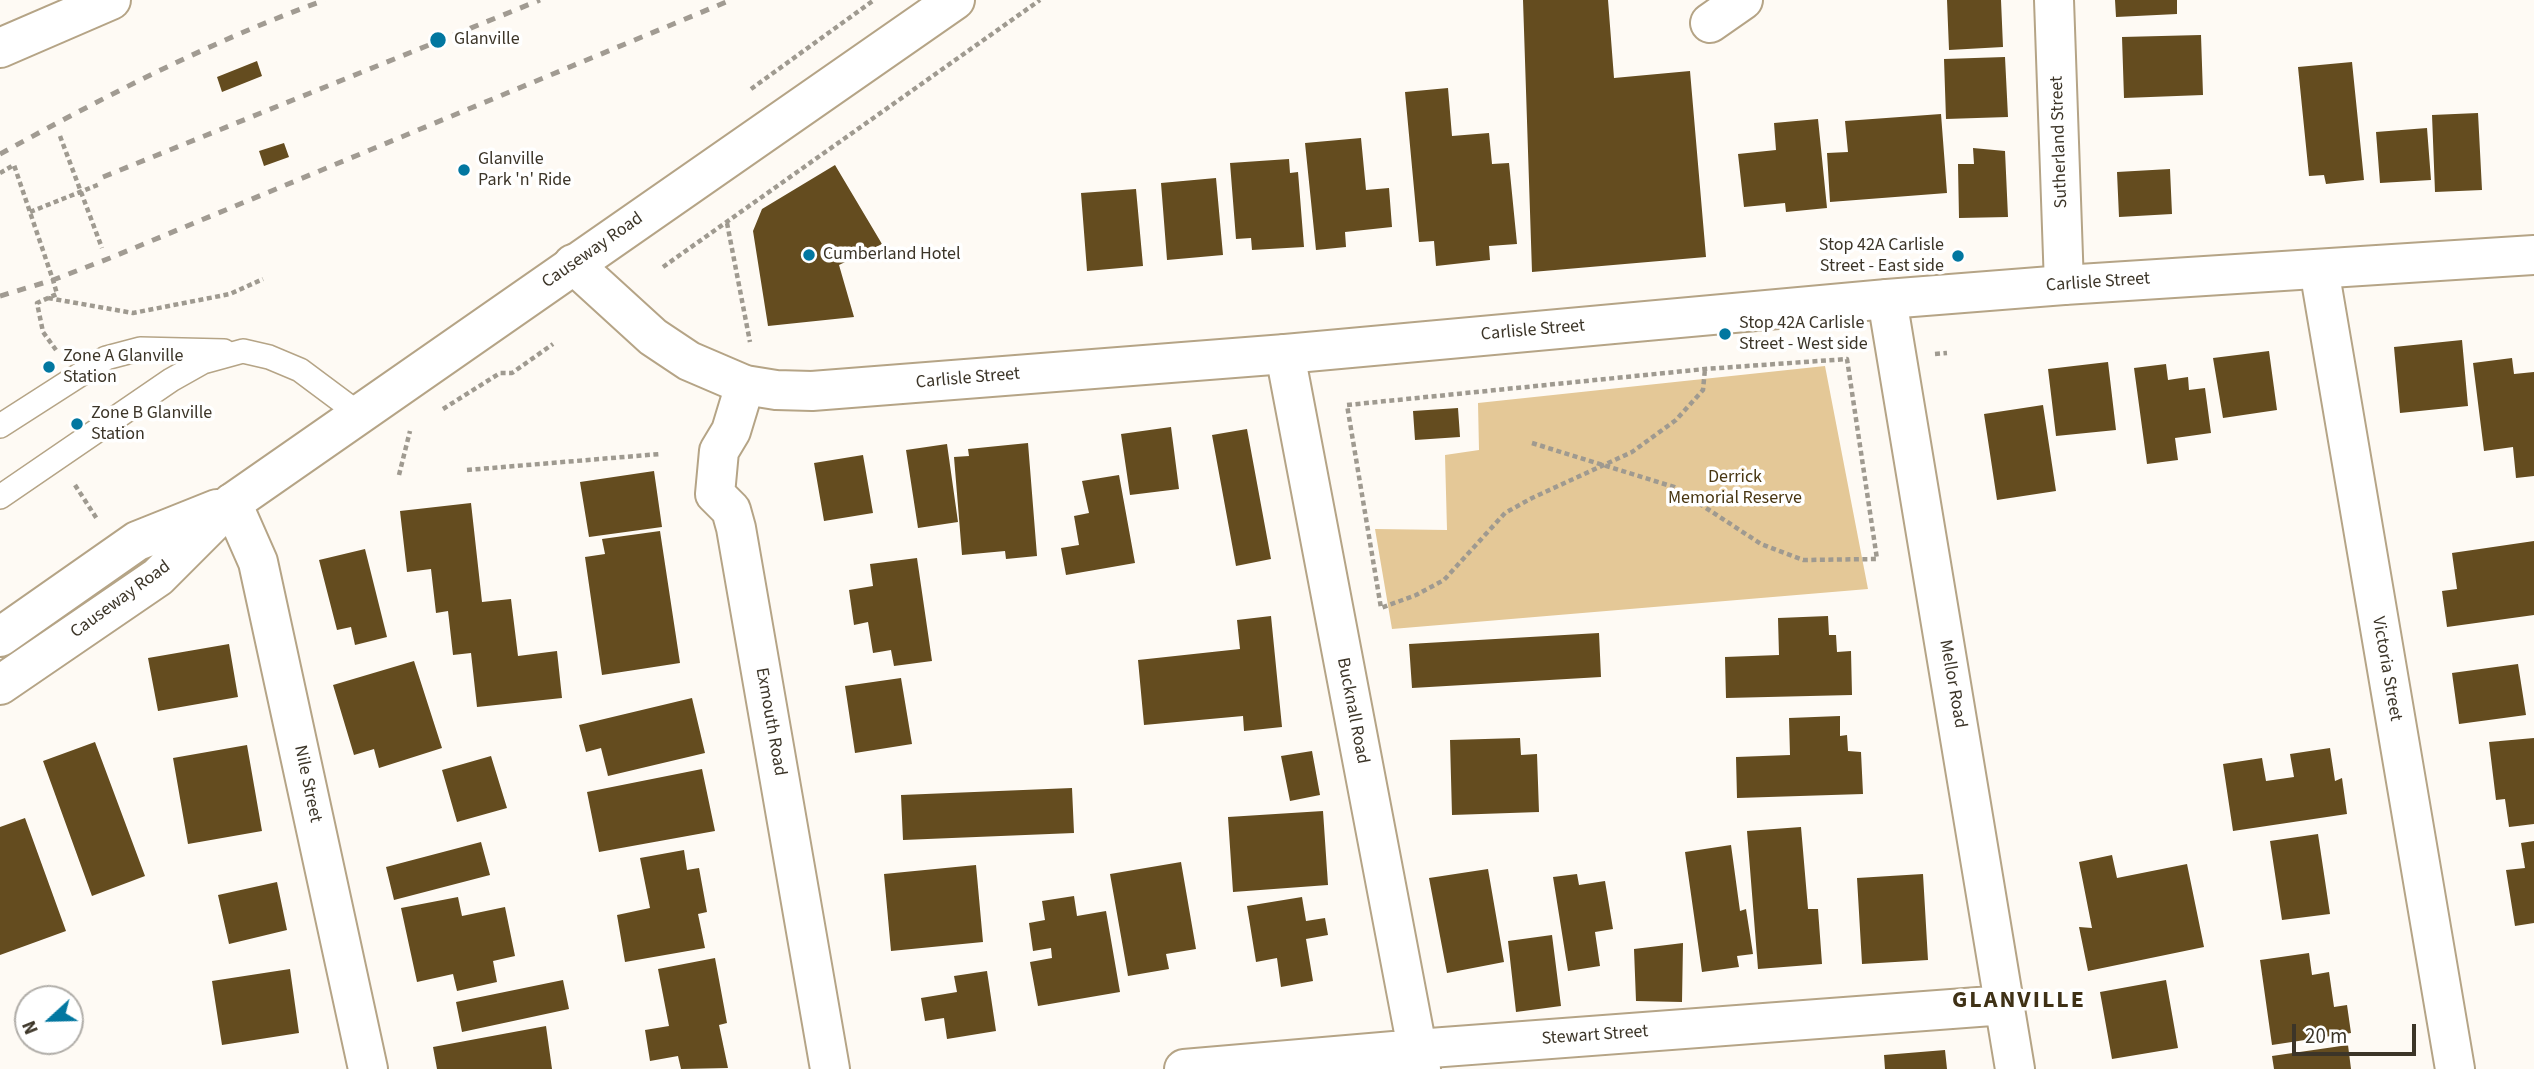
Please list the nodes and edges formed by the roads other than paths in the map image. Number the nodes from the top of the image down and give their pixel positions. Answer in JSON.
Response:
{"nodes":[{"id":1,"x":111,"y":0,"type":"edge"},
{"id":2,"x":955,"y":0,"type":"edge"},
{"id":3,"x":1742,"y":0,"type":"edge"},
{"id":4,"x":2054,"y":0,"type":"edge"},
{"id":5,"x":1710,"y":23,"type":"dead end"},
{"id":6,"x":0,"y":48,"type":"edge"},
{"id":7,"x":2534,"y":255,"type":"edge"},
{"id":8,"x":573,"y":264,"type":"junction"},
{"id":9,"x":2319,"y":269,"type":"junction"},
{"id":10,"x":2064,"y":285,"type":"junction"},
{"id":11,"x":1887,"y":299,"type":"junction"},
{"id":12,"x":243,"y":351,"type":"junction"},
{"id":13,"x":1285,"y":354,"type":"junction"},
{"id":14,"x":745,"y":385,"type":"junction"},
{"id":15,"x":359,"y":414,"type":"junction"},
{"id":16,"x":0,"y":426,"type":"edge"},
{"id":17,"x":0,"y":497,"type":"edge"},
{"id":18,"x":232,"y":503,"type":"junction"},
{"id":19,"x":0,"y":637,"type":"edge"},
{"id":20,"x":0,"y":685,"type":"edge"},
{"id":21,"x":2005,"y":1004,"type":"junction"},
{"id":22,"x":1419,"y":1059,"type":"edge"},
{"id":23,"x":368,"y":1069,"type":"edge"},
{"id":24,"x":830,"y":1069,"type":"edge"},
{"id":25,"x":1184,"y":1069,"type":"edge"},
{"id":26,"x":2015,"y":1069,"type":"edge"},
{"id":27,"x":2455,"y":1069,"type":"edge"}],
"edges":[{"from":1,"to":6,"type":"street"},
{"from":2,"to":8,"type":"street","name":"Causeway Road"},
{"from":3,"to":5,"type":"street"},
{"from":4,"to":10,"type":"street","name":"Sutherland Street"},
{"from":7,"to":9,"type":"street","name":"Carlisle Street"},
{"from":8,"to":14,"type":"street","name":"Carlisle Street"},
{"from":8,"to":15,"type":"street","name":"Causeway Road"},
{"from":9,"to":10,"type":"street","name":"Carlisle Street"},
{"from":9,"to":27,"type":"street","name":"Victoria Street"},
{"from":10,"to":11,"type":"street","name":"Carlisle Street"},
{"from":11,"to":13,"type":"street","name":"Carlisle Street"},
{"from":11,"to":21,"type":"street","name":"Mellor Road"},
{"from":12,"to":15,"type":"lane"},
{"from":12,"to":16,"type":"lane"},
{"from":12,"to":17,"type":"lane"},
{"from":13,"to":14,"type":"street","name":"Carlisle Street"},
{"from":13,"to":22,"type":"street","name":"Bucknall Road"},
{"from":14,"to":24,"type":"street","name":"Exmouth Road"},
{"from":15,"to":18,"type":"street","name":"Causeway Road"},
{"from":18,"to":19,"type":"street","name":"Causeway Road"},
{"from":18,"to":20,"type":"street","name":"Causeway Road"},
{"from":18,"to":23,"type":"street","name":"Nile Street"},
{"from":21,"to":22,"type":"street","name":"Stewart Street"},
{"from":21,"to":26,"type":"street","name":"Mellor Road"},
{"from":22,"to":25,"type":"street","name":"Stewart Street"}]}
